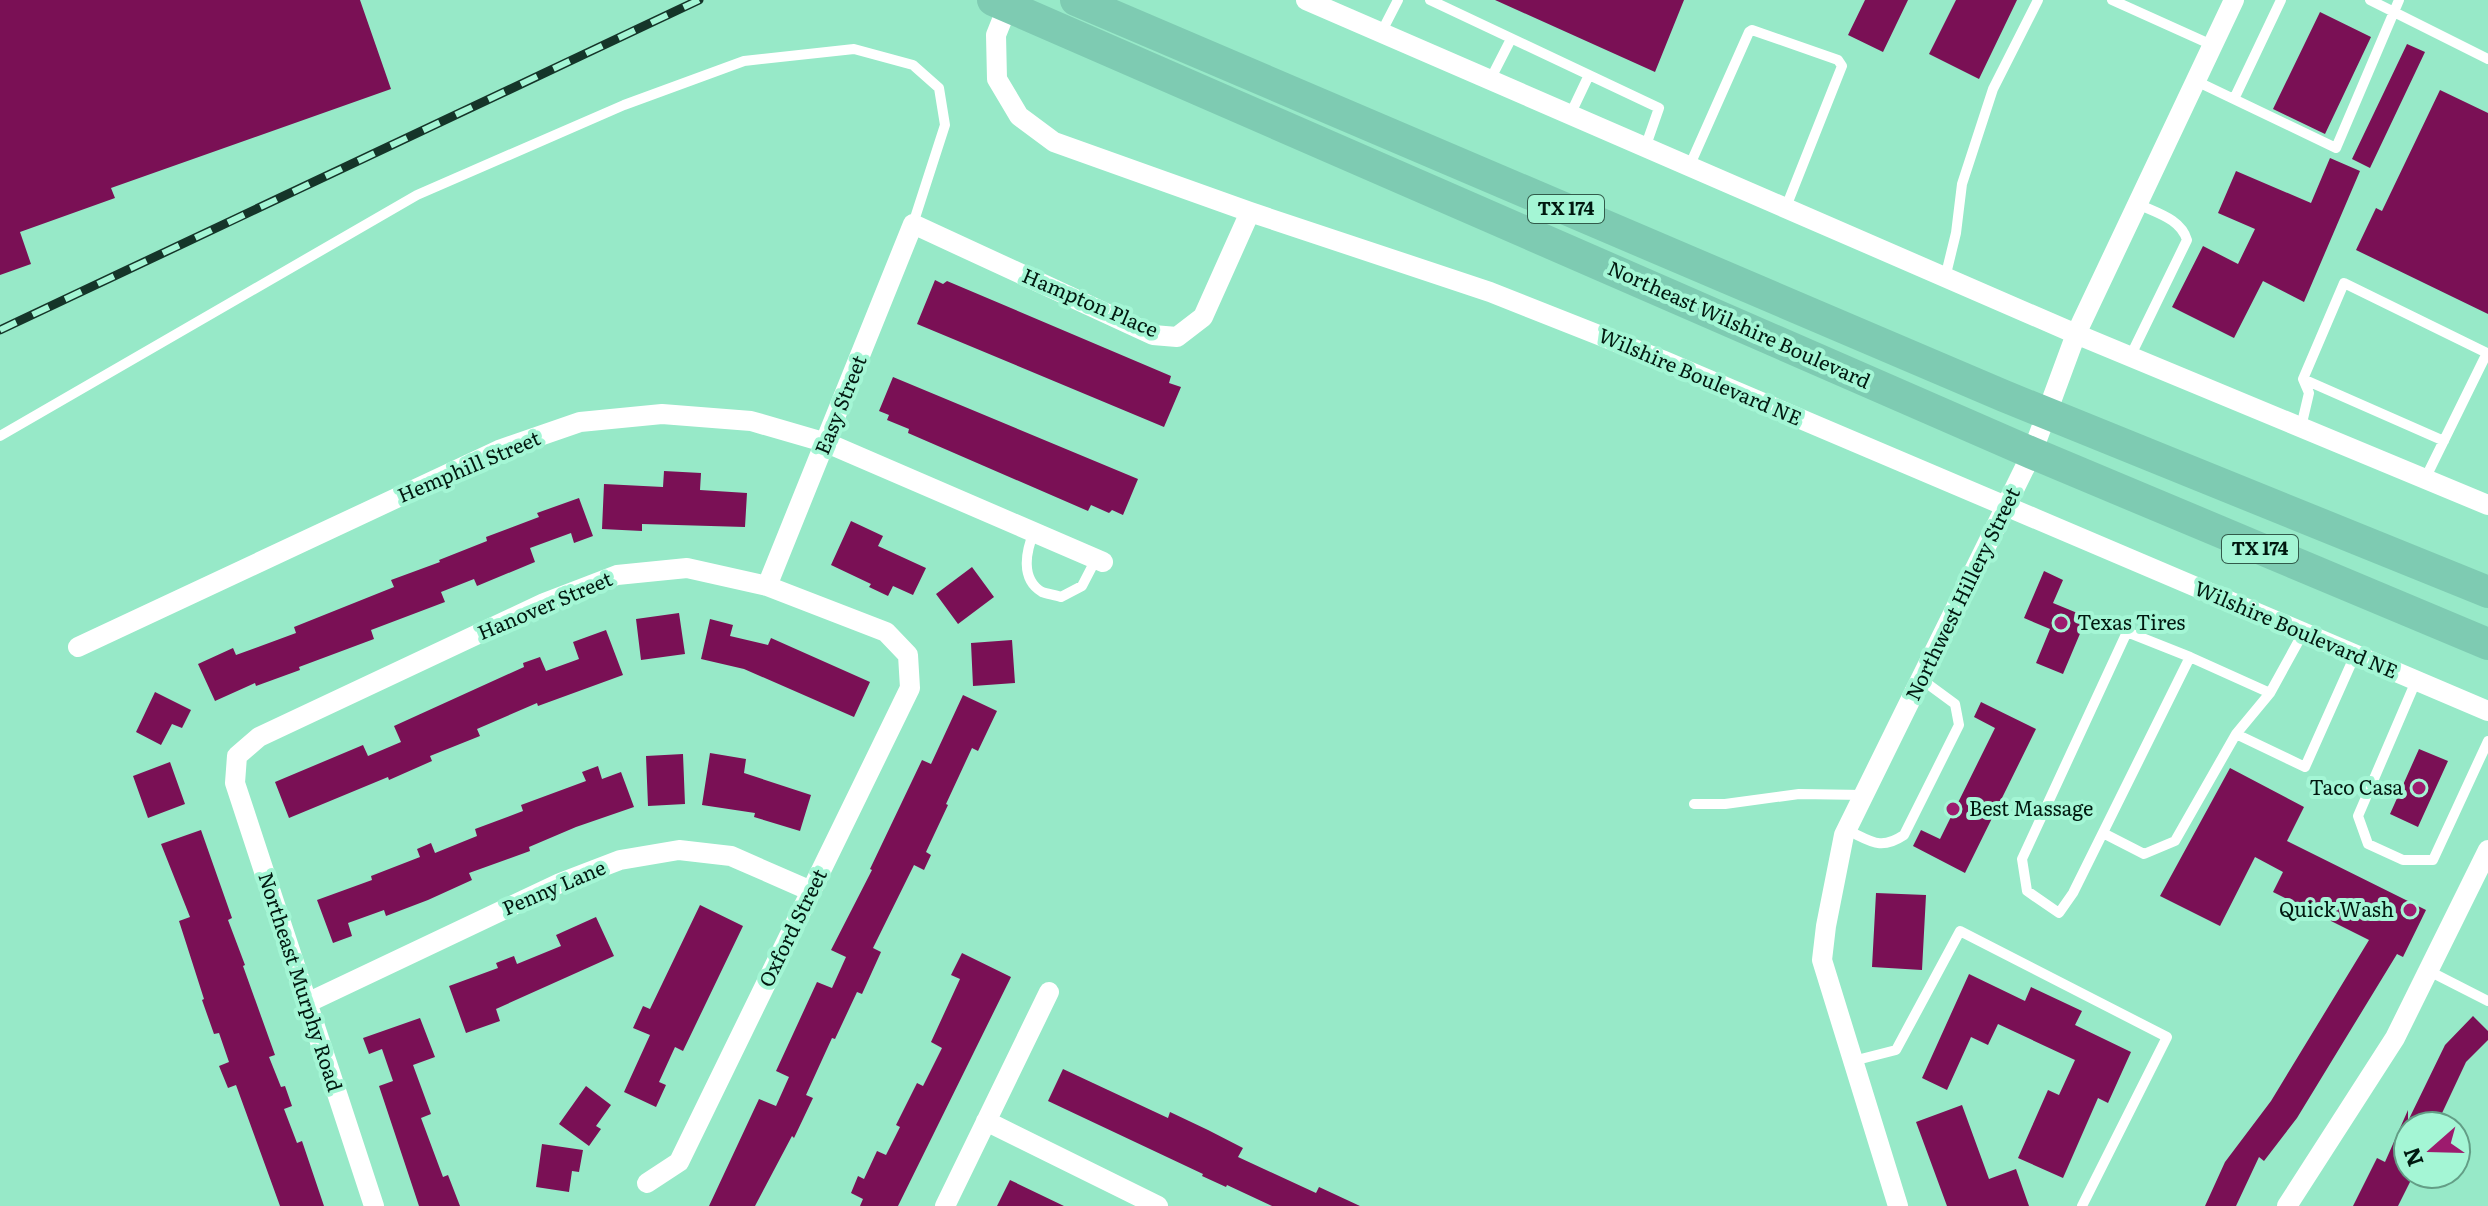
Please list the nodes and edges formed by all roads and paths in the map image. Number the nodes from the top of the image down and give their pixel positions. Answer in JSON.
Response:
{"nodes":[{"id":1,"x":993,"y":0,"type":"edge"},
{"id":2,"x":1010,"y":0,"type":"edge"},
{"id":3,"x":1306,"y":0,"type":"edge"},
{"id":4,"x":1398,"y":0,"type":"edge"},
{"id":5,"x":1430,"y":0,"type":"edge"},
{"id":6,"x":2038,"y":0,"type":"edge"},
{"id":7,"x":2112,"y":0,"type":"edge"},
{"id":8,"x":2234,"y":0,"type":"edge"},
{"id":9,"x":2281,"y":0,"type":"edge"},
{"id":10,"x":2370,"y":0,"type":"edge"},
{"id":11,"x":2399,"y":0,"type":"edge"},
{"id":12,"x":1080,"y":2,"type":"edge"},
{"id":13,"x":2396,"y":13,"type":"junction"},
{"id":14,"x":1381,"y":33,"type":"junction"},
{"id":15,"x":1511,"y":39,"type":"junction"},
{"id":16,"x":2212,"y":45,"type":"junction"},
{"id":17,"x":2488,"y":59,"type":"edge"},
{"id":18,"x":1589,"y":75,"type":"junction"},
{"id":19,"x":1490,"y":80,"type":"junction"},
{"id":20,"x":2196,"y":81,"type":"junction"},
{"id":21,"x":2234,"y":99,"type":"junction"},
{"id":22,"x":1570,"y":115,"type":"junction"},
{"id":23,"x":1645,"y":148,"type":"junction"},
{"id":24,"x":1689,"y":167,"type":"junction"},
{"id":25,"x":2138,"y":204,"type":"junction"},
{"id":26,"x":1786,"y":207,"type":"junction"},
{"id":27,"x":1250,"y":212,"type":"junction"},
{"id":28,"x":913,"y":224,"type":"junction"},
{"id":29,"x":1945,"y":278,"type":"junction"},
{"id":30,"x":2076,"y":334,"type":"junction"},
{"id":31,"x":2130,"y":357,"type":"junction"},
{"id":32,"x":2303,"y":379,"type":"junction"},
{"id":33,"x":2047,"y":413,"type":"junction"},
{"id":34,"x":2301,"y":427,"type":"junction"},
{"id":35,"x":0,"y":436,"type":"edge"},
{"id":36,"x":2444,"y":441,"type":"junction"},
{"id":37,"x":827,"y":443,"type":"junction"},
{"id":38,"x":2032,"y":453,"type":"junction"},
{"id":39,"x":2425,"y":479,"type":"junction"},
{"id":40,"x":2488,"y":505,"type":"edge"},
{"id":41,"x":2006,"y":506,"type":"junction"},
{"id":42,"x":1034,"y":532,"type":"junction"},
{"id":43,"x":1100,"y":561,"type":"joint"},
{"id":44,"x":767,"y":586,"type":"junction"},
{"id":45,"x":2488,"y":592,"type":"edge"},
{"id":46,"x":2303,"y":633,"type":"junction"},
{"id":47,"x":2488,"y":644,"type":"edge"},
{"id":48,"x":78,"y":647,"type":"dead end"},
{"id":49,"x":908,"y":655,"type":"joint"},
{"id":50,"x":2355,"y":655,"type":"junction"},
{"id":51,"x":2190,"y":657,"type":"junction"},
{"id":52,"x":1921,"y":679,"type":"junction"},
{"id":53,"x":2416,"y":681,"type":"junction"},
{"id":54,"x":2270,"y":693,"type":"junction"},
{"id":55,"x":2488,"y":711,"type":"edge"},
{"id":56,"x":2236,"y":734,"type":"junction"},
{"id":57,"x":2488,"y":741,"type":"edge"},
{"id":58,"x":237,"y":756,"type":"joint"},
{"id":59,"x":1864,"y":795,"type":"junction"},
{"id":60,"x":1694,"y":804,"type":"dead end"},
{"id":61,"x":1847,"y":830,"type":"junction"},
{"id":62,"x":2103,"y":833,"type":"junction"},
{"id":63,"x":2488,"y":850,"type":"edge"},
{"id":64,"x":811,"y":891,"type":"junction"},
{"id":65,"x":2429,"y":971,"type":"junction"},
{"id":66,"x":1049,"y":992,"type":"dead end"},
{"id":67,"x":2488,"y":1001,"type":"edge"},
{"id":68,"x":307,"y":1003,"type":"junction"},
{"id":69,"x":1852,"y":1061,"type":"junction"},
{"id":70,"x":986,"y":1121,"type":"junction"},
{"id":71,"x":647,"y":1183,"type":"dead end"},
{"id":72,"x":374,"y":1206,"type":"edge"},
{"id":73,"x":945,"y":1206,"type":"edge"},
{"id":74,"x":1158,"y":1206,"type":"edge"},
{"id":75,"x":1898,"y":1206,"type":"edge"},
{"id":76,"x":2082,"y":1206,"type":"edge"},
{"id":77,"x":2287,"y":1206,"type":"edge"}],
"edges":[{"from":1,"to":38,"type":"main road","name":"Northeast Wilshire Boulevard"},
{"from":2,"to":27,"type":"street","name":"Wilshire Boulevard NE"},
{"from":3,"to":14,"type":"street"},
{"from":4,"to":14,"type":"lane"},
{"from":5,"to":15,"type":"lane"},
{"from":6,"to":29,"type":"lane"},
{"from":7,"to":16,"type":"lane"},
{"from":8,"to":16,"type":"street","name":"Northwest Hillery Street"},
{"from":9,"to":21,"type":"lane"},
{"from":10,"to":13,"type":"lane"},
{"from":11,"to":13,"type":"lane"},
{"from":12,"to":33,"type":"main road","name":"Northeast Wilshire Boulevard","number":"TX 174"},
{"from":13,"to":17,"type":"lane"},
{"from":13,"to":21,"type":"lane"},
{"from":14,"to":19,"type":"street"},
{"from":15,"to":18,"type":"lane"},
{"from":15,"to":19,"type":"lane"},
{"from":16,"to":20,"type":"street","name":"Northwest Hillery Street"},
{"from":18,"to":22,"type":"lane"},
{"from":18,"to":23,"type":"lane"},
{"from":19,"to":22,"type":"street"},
{"from":20,"to":21,"type":"lane"},
{"from":20,"to":25,"type":"street","name":"Northwest Hillery Street"},
{"from":22,"to":23,"type":"street"},
{"from":23,"to":24,"type":"street"},
{"from":24,"to":26,"type":"street"},
{"from":24,"to":26,"type":"lane"},
{"from":25,"to":30,"type":"street","name":"Northwest Hillery Street"},
{"from":25,"to":31,"type":"lane"},
{"from":26,"to":29,"type":"street"},
{"from":27,"to":28,"type":"street","name":"Hampton Place"},
{"from":27,"to":41,"type":"street","name":"Wilshire Boulevard NE"},
{"from":28,"to":35,"type":"lane"},
{"from":28,"to":37,"type":"street","name":"Easy Street"},
{"from":29,"to":30,"type":"street"},
{"from":30,"to":31,"type":"street"},
{"from":30,"to":33,"type":"street","name":"Northwest Hillery Street"},
{"from":31,"to":34,"type":"street"},
{"from":32,"to":34,"type":"lane"},
{"from":32,"to":36,"type":"lane"},
{"from":32,"to":36,"type":"lane"},
{"from":33,"to":38,"type":"street","name":"Northwest Hillery Street"},
{"from":33,"to":45,"type":"main road","name":"Northeast Wilshire Boulevard","number":"TX 174"},
{"from":34,"to":39,"type":"street"},
{"from":36,"to":39,"type":"lane"},
{"from":37,"to":42,"type":"street","name":"Hemphill Street"},
{"from":37,"to":44,"type":"street","name":"Easy Street"},
{"from":37,"to":48,"type":"street","name":"Hemphill Street"},
{"from":38,"to":41,"type":"street","name":"Northwest Hillery Street"},
{"from":38,"to":47,"type":"main road","name":"Northeast Wilshire Boulevard","number":"TX 174"},
{"from":39,"to":40,"type":"street"},
{"from":41,"to":46,"type":"street","name":"Wilshire Boulevard NE"},
{"from":41,"to":52,"type":"street","name":"Northwest Hillery Street"},
{"from":42,"to":43,"type":"street","name":"Hemphill Street"},
{"from":42,"to":43,"type":"lane"},
{"from":44,"to":49,"type":"street","name":"Hanover Street"},
{"from":44,"to":58,"type":"street","name":"Hanover Street"},
{"from":46,"to":50,"type":"street","name":"Wilshire Boulevard NE"},
{"from":46,"to":54,"type":"lane"},
{"from":49,"to":64,"type":"street","name":"Oxford Street"},
{"from":50,"to":53,"type":"street","name":"Wilshire Boulevard NE"},
{"from":50,"to":56,"type":"lane"},
{"from":51,"to":54,"type":"lane"},
{"from":51,"to":62,"type":"lane"},
{"from":51,"to":62,"type":"lane"},
{"from":52,"to":59,"type":"street","name":"Northwest Hillery Street"},
{"from":52,"to":61,"type":"lane"},
{"from":53,"to":55,"type":"street","name":"Wilshire Boulevard NE"},
{"from":53,"to":57,"type":"lane"},
{"from":54,"to":56,"type":"lane"},
{"from":56,"to":62,"type":"lane"},
{"from":58,"to":68,"type":"street","name":"Northeast Murphy Road"},
{"from":59,"to":60,"type":"lane"},
{"from":59,"to":61,"type":"street","name":"Northwest Hillery Street"},
{"from":61,"to":69,"type":"street","name":"Northwest Hillery Street"},
{"from":63,"to":65,"type":"street"},
{"from":64,"to":68,"type":"street","name":"Penny Lane"},
{"from":64,"to":71,"type":"street","name":"Oxford Street"},
{"from":65,"to":67,"type":"lane"},
{"from":65,"to":77,"type":"street"},
{"from":66,"to":70,"type":"street"},
{"from":68,"to":72,"type":"street","name":"Northeast Murphy Road"},
{"from":69,"to":75,"type":"street","name":"Northwest Hillery Street"},
{"from":69,"to":76,"type":"lane"},
{"from":70,"to":73,"type":"street"},
{"from":70,"to":74,"type":"street"}]}
